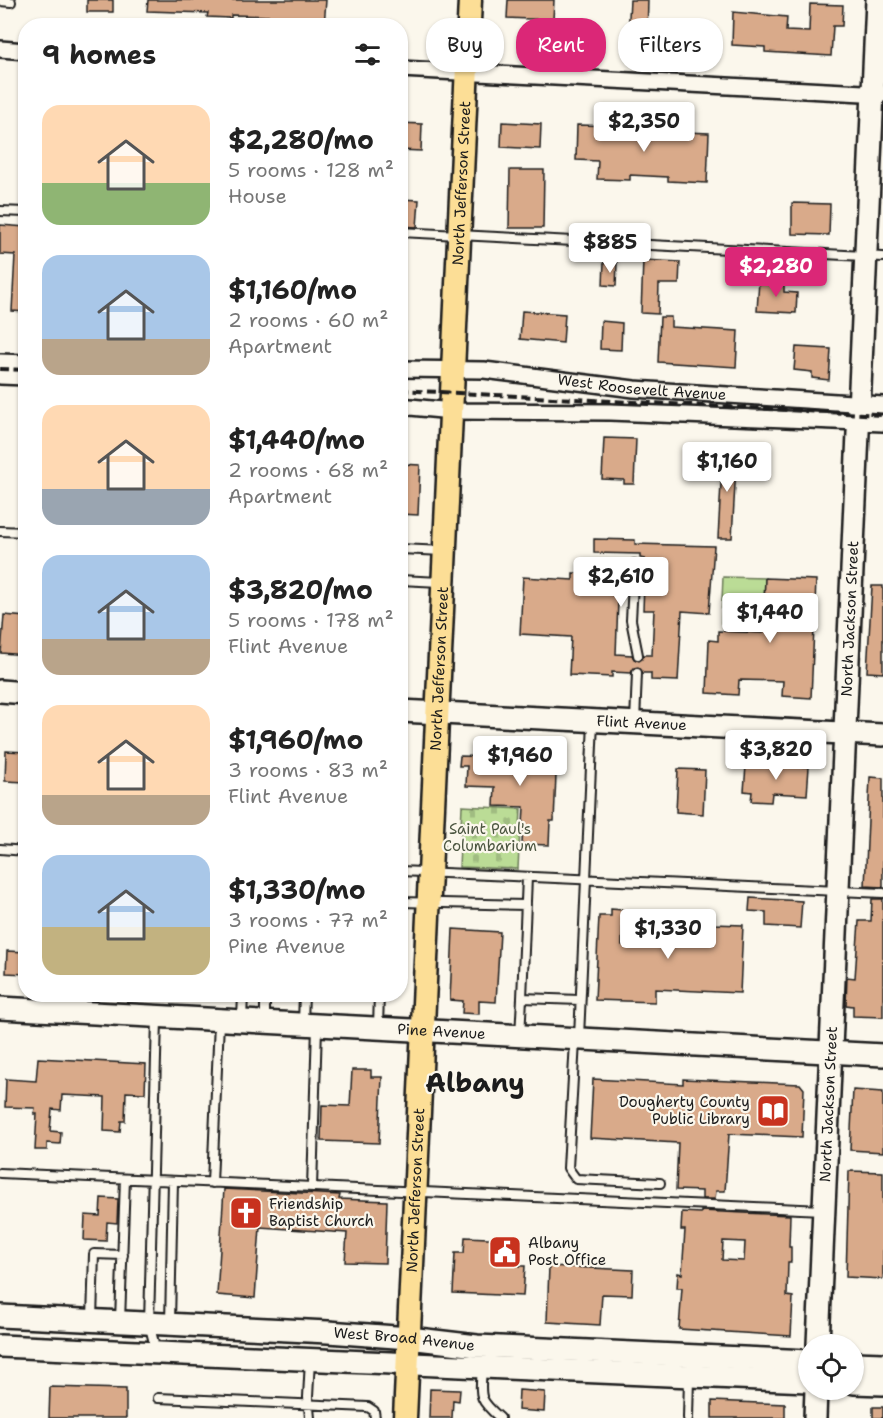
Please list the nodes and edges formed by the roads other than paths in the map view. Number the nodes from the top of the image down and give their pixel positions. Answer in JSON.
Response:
{"nodes":[{"id":1,"x":470,"y":0,"type":"edge"},
{"id":2,"x":877,"y":0,"type":"edge"},
{"id":3,"x":0,"y":1,"type":"edge"},
{"id":4,"x":11,"y":2,"type":"dead end"},
{"id":5,"x":0,"y":50,"type":"edge"},
{"id":6,"x":18,"y":51,"type":"edge"},
{"id":7,"x":408,"y":69,"type":"edge"},
{"id":8,"x":467,"y":73,"type":"junction"},
{"id":9,"x":878,"y":94,"type":"edge"},
{"id":10,"x":0,"y":211,"type":"edge"},
{"id":11,"x":18,"y":212,"type":"edge"},
{"id":12,"x":408,"y":232,"type":"edge"},
{"id":13,"x":460,"y":235,"type":"junction"},
{"id":14,"x":875,"y":256,"type":"edge"},
{"id":15,"x":0,"y":362,"type":"edge"},
{"id":16,"x":18,"y":363,"type":"edge"},
{"id":17,"x":408,"y":369,"type":"edge"},
{"id":18,"x":454,"y":369,"type":"junction"},
{"id":19,"x":0,"y":375,"type":"edge"},
{"id":20,"x":18,"y":376,"type":"edge"},
{"id":21,"x":883,"y":405,"type":"edge"},
{"id":22,"x":408,"y":407,"type":"edge"},
{"id":23,"x":452,"y":411,"type":"junction"},
{"id":24,"x":860,"y":413,"type":"junction"},
{"id":25,"x":883,"y":423,"type":"edge"},
{"id":26,"x":0,"y":531,"type":"edge"},
{"id":27,"x":18,"y":532,"type":"edge"},
{"id":28,"x":408,"y":549,"type":"edge"},
{"id":29,"x":446,"y":551,"type":"junction"},
{"id":30,"x":634,"y":564,"type":"dead end"},
{"id":31,"x":408,"y":580,"type":"edge"},
{"id":32,"x":445,"y":582,"type":"junction"},
{"id":33,"x":638,"y":655,"type":"dead end"},
{"id":34,"x":638,"y":673,"type":"dead end"},
{"id":35,"x":0,"y":691,"type":"edge"},
{"id":36,"x":18,"y":692,"type":"edge"},
{"id":37,"x":408,"y":711,"type":"edge"},
{"id":38,"x":438,"y":713,"type":"junction"},
{"id":39,"x":594,"y":721,"type":"junction"},
{"id":40,"x":635,"y":723,"type":"junction"},
{"id":41,"x":845,"y":733,"type":"junction"},
{"id":42,"x":883,"y":735,"type":"edge"},
{"id":43,"x":0,"y":849,"type":"edge"},
{"id":44,"x":18,"y":850,"type":"edge"},
{"id":45,"x":408,"y":872,"type":"edge"},
{"id":46,"x":431,"y":873,"type":"junction"},
{"id":47,"x":527,"y":877,"type":"junction"},
{"id":48,"x":586,"y":879,"type":"junction"},
{"id":49,"x":838,"y":891,"type":"junction"},
{"id":50,"x":883,"y":893,"type":"edge"},
{"id":51,"x":408,"y":903,"type":"edge"},
{"id":52,"x":430,"y":904,"type":"junction"},
{"id":53,"x":526,"y":905,"type":"junction"},
{"id":54,"x":522,"y":998,"type":"junction"},
{"id":55,"x":580,"y":1000,"type":"junction"},
{"id":56,"x":243,"y":1002,"type":"edge"},
{"id":57,"x":265,"y":1002,"type":"edge"},
{"id":58,"x":306,"y":1002,"type":"edge"},
{"id":59,"x":379,"y":1002,"type":"edge"},
{"id":60,"x":0,"y":1008,"type":"edge"},
{"id":61,"x":157,"y":1017,"type":"junction"},
{"id":62,"x":220,"y":1020,"type":"junction"},
{"id":63,"x":242,"y":1021,"type":"junction"},
{"id":64,"x":265,"y":1023,"type":"junction"},
{"id":65,"x":310,"y":1025,"type":"junction"},
{"id":66,"x":378,"y":1029,"type":"junction"},
{"id":67,"x":424,"y":1031,"type":"junction"},
{"id":68,"x":520,"y":1036,"type":"junction"},
{"id":69,"x":577,"y":1039,"type":"junction"},
{"id":70,"x":831,"y":1053,"type":"junction"},
{"id":71,"x":883,"y":1055,"type":"edge"},
{"id":72,"x":0,"y":1173,"type":"edge"},
{"id":73,"x":125,"y":1179,"type":"junction"},
{"id":74,"x":152,"y":1180,"type":"junction"},
{"id":75,"x":173,"y":1181,"type":"junction"},
{"id":76,"x":212,"y":1182,"type":"junction"},
{"id":77,"x":660,"y":1183,"type":"dead end"},
{"id":78,"x":312,"y":1187,"type":"junction"},
{"id":79,"x":416,"y":1192,"type":"junction"},
{"id":80,"x":824,"y":1210,"type":"junction"},
{"id":81,"x":123,"y":1255,"type":"junction"},
{"id":82,"x":0,"y":1316,"type":"edge"},
{"id":83,"x":92,"y":1320,"type":"junction"},
{"id":84,"x":120,"y":1322,"type":"junction"},
{"id":85,"x":159,"y":1324,"type":"junction"},
{"id":86,"x":818,"y":1334,"type":"edge"},
{"id":87,"x":409,"y":1338,"type":"junction"},
{"id":88,"x":0,"y":1346,"type":"edge"},
{"id":89,"x":156,"y":1352,"type":"junction"},
{"id":90,"x":310,"y":1358,"type":"junction"},
{"id":91,"x":798,"y":1361,"type":"edge"},
{"id":92,"x":864,"y":1363,"type":"edge"},
{"id":93,"x":407,"y":1364,"type":"junction"},
{"id":94,"x":883,"y":1364,"type":"edge"},
{"id":95,"x":690,"y":1366,"type":"junction"},
{"id":96,"x":482,"y":1367,"type":"junction"},
{"id":97,"x":798,"y":1380,"type":"edge"},
{"id":98,"x":864,"y":1383,"type":"edge"},
{"id":99,"x":883,"y":1384,"type":"edge"},
{"id":100,"x":158,"y":1398,"type":"dead end"},
{"id":101,"x":816,"y":1400,"type":"edge"},
{"id":102,"x":308,"y":1406,"type":"junction"},
{"id":103,"x":310,"y":1418,"type":"edge"},
{"id":104,"x":375,"y":1418,"type":"edge"},
{"id":105,"x":405,"y":1418,"type":"edge"},
{"id":106,"x":500,"y":1418,"type":"edge"},
{"id":107,"x":688,"y":1418,"type":"edge"},
{"id":108,"x":815,"y":1418,"type":"edge"}],
"edges":[{"from":1,"to":8,"type":"main road","name":"North Jefferson Street"},
{"from":2,"to":9,"type":"main road","name":"North Jackson Street"},
{"from":3,"to":4,"type":"lane"},
{"from":5,"to":6,"type":"street"},
{"from":7,"to":8,"type":"street"},
{"from":8,"to":9,"type":"street"},
{"from":8,"to":13,"type":"main road","name":"North Jefferson Street"},
{"from":9,"to":14,"type":"main road","name":"North Jackson Street"},
{"from":10,"to":11,"type":"lane"},
{"from":12,"to":13,"type":"lane"},
{"from":13,"to":14,"type":"lane"},
{"from":13,"to":18,"type":"main road","name":"North Jefferson Street"},
{"from":14,"to":24,"type":"main road","name":"North Jackson Street"},
{"from":15,"to":16,"type":"street"},
{"from":17,"to":18,"type":"street","name":"West Roosevelt Avenue"},
{"from":18,"to":23,"type":"main road","name":"North Jefferson Street"},
{"from":18,"to":24,"type":"street","name":"West Roosevelt Avenue"},
{"from":19,"to":20,"type":"street"},
{"from":21,"to":24,"type":"street","name":"West Roosevelt Avenue"},
{"from":22,"to":23,"type":"street","name":"West Roosevelt Avenue"},
{"from":23,"to":24,"type":"street","name":"West Roosevelt Avenue"},
{"from":23,"to":29,"type":"main road","name":"North Jefferson Street"},
{"from":24,"to":25,"type":"street","name":"West Roosevelt Avenue"},
{"from":24,"to":41,"type":"main road","name":"North Jackson Street"},
{"from":26,"to":27,"type":"lane"},
{"from":28,"to":29,"type":"lane"},
{"from":29,"to":32,"type":"main road","name":"North Jefferson Street"},
{"from":30,"to":33,"type":"lane"},
{"from":31,"to":32,"type":"lane"},
{"from":32,"to":38,"type":"main road","name":"North Jefferson Street"},
{"from":34,"to":40,"type":"lane"},
{"from":35,"to":36,"type":"main road"},
{"from":37,"to":38,"type":"main road","name":"Flint Avenue"},
{"from":38,"to":39,"type":"main road","name":"Flint Avenue"},
{"from":38,"to":46,"type":"main road","name":"North Jefferson Street"},
{"from":39,"to":40,"type":"main road","name":"Flint Avenue"},
{"from":39,"to":48,"type":"lane"},
{"from":40,"to":41,"type":"main road","name":"Flint Avenue"},
{"from":41,"to":42,"type":"main road","name":"Flint Avenue"},
{"from":41,"to":49,"type":"main road","name":"North Jackson Street"},
{"from":43,"to":44,"type":"lane"},
{"from":45,"to":46,"type":"lane"},
{"from":46,"to":47,"type":"lane"},
{"from":46,"to":52,"type":"main road","name":"North Jefferson Street"},
{"from":47,"to":48,"type":"lane"},
{"from":47,"to":53,"type":"lane"},
{"from":48,"to":49,"type":"lane"},
{"from":48,"to":55,"type":"lane"},
{"from":49,"to":50,"type":"lane"},
{"from":49,"to":70,"type":"main road","name":"North Jackson Street"},
{"from":51,"to":52,"type":"lane"},
{"from":52,"to":53,"type":"lane"},
{"from":52,"to":67,"type":"main road","name":"North Jefferson Street"},
{"from":53,"to":54,"type":"lane"},
{"from":54,"to":55,"type":"lane"},
{"from":54,"to":68,"type":"lane"},
{"from":55,"to":69,"type":"lane"},
{"from":56,"to":63,"type":"lane"},
{"from":57,"to":64,"type":"lane"},
{"from":58,"to":65,"type":"lane"},
{"from":59,"to":66,"type":"lane"},
{"from":60,"to":61,"type":"main road","name":"Pine Avenue"},
{"from":61,"to":62,"type":"main road","name":"Pine Avenue"},
{"from":61,"to":74,"type":"lane"},
{"from":62,"to":63,"type":"main road","name":"Pine Avenue"},
{"from":62,"to":76,"type":"lane"},
{"from":63,"to":64,"type":"main road","name":"Pine Avenue"},
{"from":64,"to":65,"type":"main road","name":"Pine Avenue"},
{"from":65,"to":66,"type":"main road","name":"Pine Avenue"},
{"from":65,"to":78,"type":"lane"},
{"from":66,"to":67,"type":"main road","name":"Pine Avenue"},
{"from":67,"to":68,"type":"main road","name":"Pine Avenue"},
{"from":67,"to":79,"type":"main road","name":"North Jefferson Street"},
{"from":68,"to":69,"type":"main road","name":"Pine Avenue"},
{"from":69,"to":70,"type":"main road","name":"Pine Avenue"},
{"from":69,"to":77,"type":"lane"},
{"from":70,"to":71,"type":"main road","name":"Pine Avenue"},
{"from":70,"to":80,"type":"main road","name":"North Jackson Street"},
{"from":72,"to":73,"type":"lane"},
{"from":73,"to":74,"type":"lane"},
{"from":73,"to":81,"type":"lane"},
{"from":74,"to":75,"type":"lane"},
{"from":74,"to":85,"type":"lane"},
{"from":75,"to":76,"type":"lane"},
{"from":75,"to":85,"type":"lane"},
{"from":76,"to":78,"type":"lane"},
{"from":78,"to":79,"type":"lane"},
{"from":79,"to":80,"type":"lane"},
{"from":79,"to":87,"type":"main road","name":"North Jefferson Street"},
{"from":80,"to":86,"type":"main road","name":"North Jackson Street"},
{"from":81,"to":83,"type":"lane"},
{"from":81,"to":84,"type":"lane"},
{"from":82,"to":83,"type":"main road","name":"West Broad Avenue"},
{"from":83,"to":84,"type":"main road","name":"West Broad Avenue"},
{"from":84,"to":85,"type":"main road","name":"West Broad Avenue"},
{"from":85,"to":87,"type":"main road","name":"West Broad Avenue"},
{"from":85,"to":89,"type":"lane"},
{"from":87,"to":93,"type":"main road","name":"North Jefferson Street"},
{"from":87,"to":95,"type":"main road","name":"West Broad Avenue"},
{"from":88,"to":89,"type":"main road","name":"West Broad Avenue"},
{"from":89,"to":90,"type":"main road","name":"West Broad Avenue"},
{"from":90,"to":93,"type":"main road","name":"West Broad Avenue"},
{"from":90,"to":102,"type":"lane"},
{"from":91,"to":95,"type":"main road","name":"West Broad Avenue"},
{"from":92,"to":94,"type":"main road"},
{"from":93,"to":96,"type":"main road","name":"West Broad Avenue"},
{"from":93,"to":105,"type":"main road","name":"North Jefferson Street"},
{"from":95,"to":96,"type":"main road","name":"West Broad Avenue"},
{"from":95,"to":97,"type":"main road","name":"West Broad Avenue"},
{"from":95,"to":107,"type":"lane"},
{"from":96,"to":106,"type":"lane"},
{"from":98,"to":99,"type":"main road"},
{"from":100,"to":102,"type":"lane"},
{"from":101,"to":108,"type":"main road"},
{"from":102,"to":103,"type":"lane"},
{"from":102,"to":104,"type":"lane"}]}
